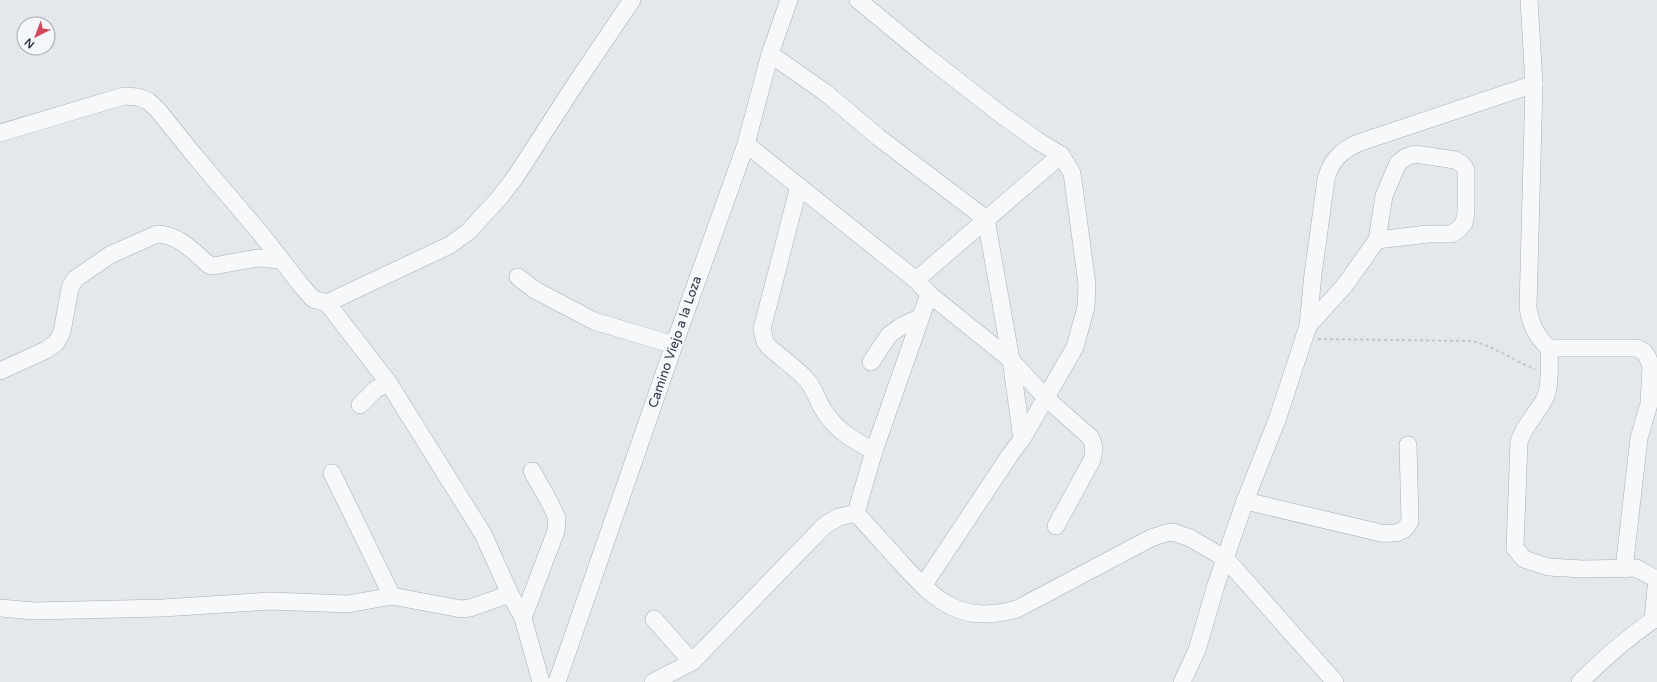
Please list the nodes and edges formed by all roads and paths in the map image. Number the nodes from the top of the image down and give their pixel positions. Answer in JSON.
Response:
{"nodes":[{"id":1,"x":632,"y":0,"type":"edge"},
{"id":2,"x":789,"y":0,"type":"edge"},
{"id":3,"x":858,"y":0,"type":"edge"},
{"id":4,"x":1529,"y":0,"type":"edge"},
{"id":5,"x":770,"y":54,"type":"junction"},
{"id":6,"x":1534,"y":84,"type":"junction"},
{"id":7,"x":0,"y":133,"type":"edge"},
{"id":8,"x":746,"y":144,"type":"junction"},
{"id":9,"x":1061,"y":155,"type":"junction"},
{"id":10,"x":800,"y":186,"type":"junction"},
{"id":11,"x":986,"y":219,"type":"junction"},
{"id":12,"x":1377,"y":240,"type":"junction"},
{"id":13,"x":280,"y":260,"type":"junction"},
{"id":14,"x":518,"y":277,"type":"dead end"},
{"id":15,"x":916,"y":280,"type":"junction"},
{"id":16,"x":929,"y":294,"type":"junction"},
{"id":17,"x":327,"y":304,"type":"junction"},
{"id":18,"x":921,"y":317,"type":"junction"},
{"id":19,"x":1306,"y":332,"type":"junction"},
{"id":20,"x":674,"y":345,"type":"junction"},
{"id":21,"x":1549,"y":348,"type":"junction"},
{"id":22,"x":1011,"y":360,"type":"junction"},
{"id":23,"x":872,"y":362,"type":"dead end"},
{"id":24,"x":0,"y":371,"type":"edge"},
{"id":25,"x":1548,"y":374,"type":"junction"},
{"id":26,"x":388,"y":382,"type":"junction"},
{"id":27,"x":1046,"y":398,"type":"junction"},
{"id":28,"x":360,"y":405,"type":"dead end"},
{"id":29,"x":1022,"y":439,"type":"junction"},
{"id":30,"x":1408,"y":445,"type":"dead end"},
{"id":31,"x":874,"y":451,"type":"junction"},
{"id":32,"x":532,"y":471,"type":"dead end"},
{"id":33,"x":332,"y":473,"type":"dead end"},
{"id":34,"x":1245,"y":501,"type":"junction"},
{"id":35,"x":856,"y":513,"type":"junction"},
{"id":36,"x":1056,"y":526,"type":"dead end"},
{"id":37,"x":1226,"y":559,"type":"junction"},
{"id":38,"x":1624,"y":568,"type":"junction"},
{"id":39,"x":1657,"y":579,"type":"edge"},
{"id":40,"x":923,"y":586,"type":"junction"},
{"id":41,"x":510,"y":594,"type":"junction"},
{"id":42,"x":392,"y":596,"type":"junction"},
{"id":43,"x":0,"y":608,"type":"edge"},
{"id":44,"x":523,"y":618,"type":"junction"},
{"id":45,"x":654,"y":619,"type":"dead end"},
{"id":46,"x":1655,"y":620,"type":"edge"},
{"id":47,"x":692,"y":662,"type":"junction"},
{"id":48,"x":659,"y":681,"type":"edge"},
{"id":49,"x":540,"y":682,"type":"edge"},
{"id":50,"x":557,"y":682,"type":"edge"},
{"id":51,"x":1182,"y":682,"type":"edge"},
{"id":52,"x":1335,"y":682,"type":"edge"},
{"id":53,"x":1580,"y":682,"type":"edge"}],
"edges":[{"from":1,"to":17,"type":"street"},
{"from":2,"to":5,"type":"street","name":"Camino Viejo a la Loza"},
{"from":3,"to":9,"type":"street"},
{"from":4,"to":6,"type":"street"},
{"from":5,"to":8,"type":"street","name":"Camino Viejo a la Loza"},
{"from":5,"to":11,"type":"street"},
{"from":6,"to":19,"type":"street"},
{"from":6,"to":21,"type":"street"},
{"from":7,"to":13,"type":"street"},
{"from":8,"to":10,"type":"street"},
{"from":8,"to":20,"type":"street","name":"Camino Viejo a la Loza"},
{"from":9,"to":11,"type":"street"},
{"from":9,"to":27,"type":"street"},
{"from":10,"to":15,"type":"street"},
{"from":10,"to":31,"type":"street"},
{"from":11,"to":15,"type":"street"},
{"from":11,"to":22,"type":"street"},
{"from":12,"to":12,"type":"street"},
{"from":12,"to":19,"type":"street"},
{"from":13,"to":17,"type":"street"},
{"from":13,"to":24,"type":"street"},
{"from":14,"to":20,"type":"street"},
{"from":15,"to":16,"type":"street"},
{"from":16,"to":18,"type":"street"},
{"from":16,"to":22,"type":"street"},
{"from":17,"to":26,"type":"street"},
{"from":18,"to":23,"type":"street"},
{"from":18,"to":31,"type":"street"},
{"from":19,"to":25,"type":"path"},
{"from":19,"to":34,"type":"street"},
{"from":20,"to":50,"type":"street","name":"Camino Viejo a la Loza"},
{"from":21,"to":25,"type":"street"},
{"from":21,"to":38,"type":"street"},
{"from":22,"to":27,"type":"street"},
{"from":22,"to":29,"type":"street"},
{"from":25,"to":38,"type":"street"},
{"from":26,"to":28,"type":"street"},
{"from":26,"to":41,"type":"street"},
{"from":27,"to":29,"type":"street"},
{"from":27,"to":36,"type":"street"},
{"from":29,"to":40,"type":"street"},
{"from":30,"to":34,"type":"street"},
{"from":31,"to":35,"type":"street"},
{"from":32,"to":44,"type":"street"},
{"from":33,"to":42,"type":"street"},
{"from":34,"to":37,"type":"street"},
{"from":35,"to":40,"type":"street"},
{"from":35,"to":47,"type":"street"},
{"from":37,"to":40,"type":"street"},
{"from":37,"to":51,"type":"street"},
{"from":37,"to":52,"type":"street"},
{"from":38,"to":39,"type":"street"},
{"from":39,"to":46,"type":"street"},
{"from":41,"to":42,"type":"street"},
{"from":41,"to":44,"type":"street"},
{"from":42,"to":43,"type":"street"},
{"from":44,"to":49,"type":"street"},
{"from":45,"to":47,"type":"street"},
{"from":46,"to":53,"type":"street"},
{"from":47,"to":48,"type":"street"}]}
